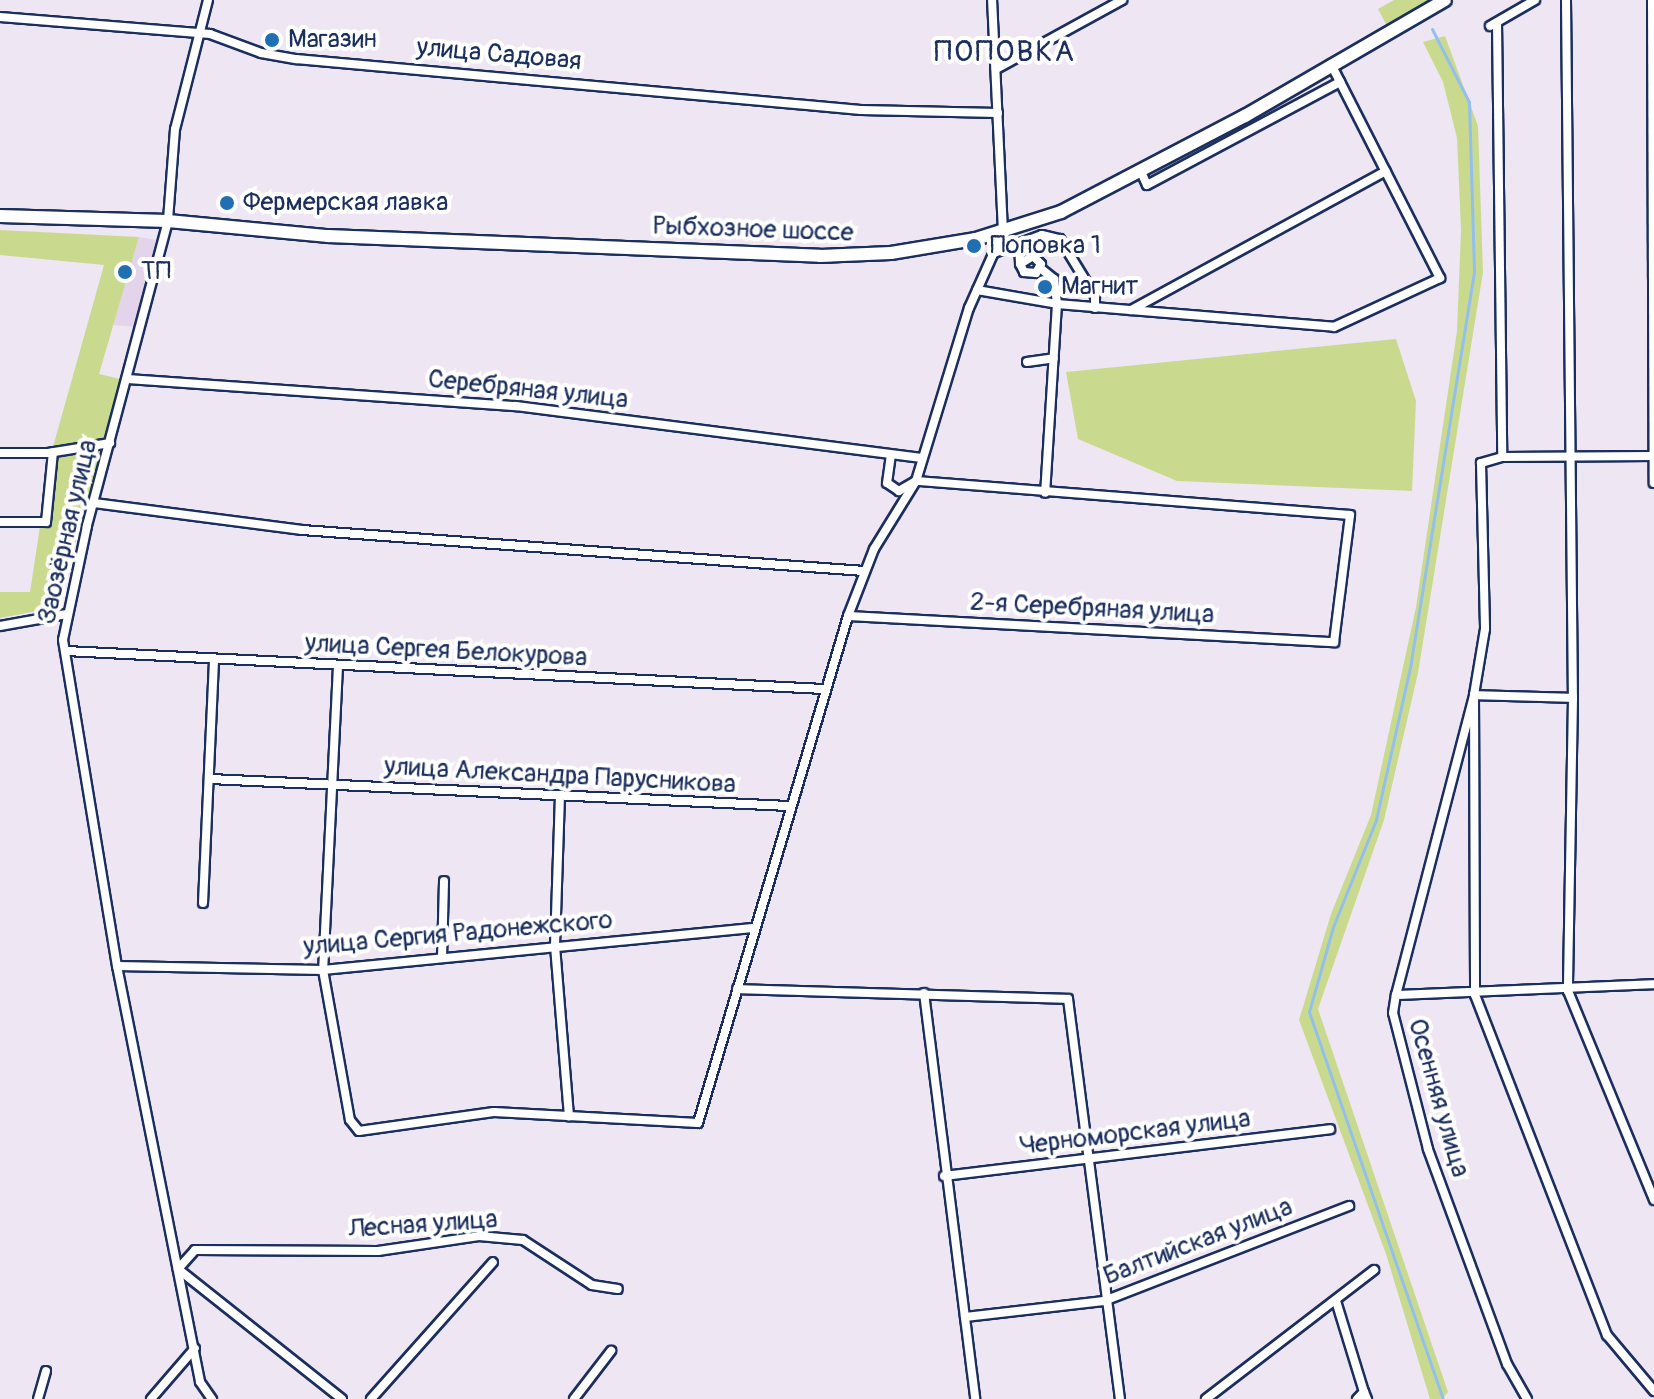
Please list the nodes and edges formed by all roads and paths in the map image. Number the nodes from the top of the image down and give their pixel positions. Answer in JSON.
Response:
{"nodes":[{"id":1,"x":208,"y":0,"type":"edge"},
{"id":2,"x":992,"y":0,"type":"edge"},
{"id":3,"x":1122,"y":0,"type":"edge"},
{"id":4,"x":1445,"y":0,"type":"edge"},
{"id":5,"x":1535,"y":0,"type":"edge"},
{"id":6,"x":1566,"y":0,"type":"edge"},
{"id":7,"x":1652,"y":0,"type":"edge"},
{"id":8,"x":0,"y":17,"type":"edge"},
{"id":9,"x":197,"y":34,"type":"junction"},
{"id":10,"x":1331,"y":64,"type":"junction"},
{"id":11,"x":996,"y":69,"type":"junction"},
{"id":12,"x":1340,"y":82,"type":"junction"},
{"id":13,"x":998,"y":113,"type":"junction"},
{"id":14,"x":1386,"y":171,"type":"junction"},
{"id":15,"x":1141,"y":172,"type":"junction"},
{"id":16,"x":0,"y":216,"type":"edge"},
{"id":17,"x":168,"y":221,"type":"junction"},
{"id":18,"x":1003,"y":232,"type":"junction"},
{"id":19,"x":1019,"y":244,"type":"junction"},
{"id":20,"x":994,"y":253,"type":"junction"},
{"id":21,"x":1020,"y":264,"type":"junction"},
{"id":22,"x":1040,"y":268,"type":"junction"},
{"id":23,"x":977,"y":290,"type":"junction"},
{"id":24,"x":1057,"y":304,"type":"junction"},
{"id":25,"x":1095,"y":308,"type":"junction"},
{"id":26,"x":1131,"y":310,"type":"junction"},
{"id":27,"x":1054,"y":358,"type":"junction"},
{"id":28,"x":1027,"y":362,"type":"dead end"},
{"id":29,"x":128,"y":379,"type":"junction"},
{"id":30,"x":110,"y":443,"type":"junction"},
{"id":31,"x":53,"y":452,"type":"junction"},
{"id":32,"x":0,"y":453,"type":"edge"},
{"id":33,"x":891,"y":455,"type":"junction"},
{"id":34,"x":1654,"y":456,"type":"edge"},
{"id":35,"x":1502,"y":457,"type":"junction"},
{"id":36,"x":1567,"y":457,"type":"junction"},
{"id":37,"x":922,"y":458,"type":"junction"},
{"id":38,"x":916,"y":481,"type":"junction"},
{"id":39,"x":1654,"y":483,"type":"edge"},
{"id":40,"x":1045,"y":493,"type":"junction"},
{"id":41,"x":94,"y":503,"type":"junction"},
{"id":42,"x":0,"y":522,"type":"edge"},
{"id":43,"x":865,"y":571,"type":"junction"},
{"id":44,"x":67,"y":614,"type":"junction"},
{"id":45,"x":848,"y":616,"type":"junction"},
{"id":46,"x":0,"y":626,"type":"edge"},
{"id":47,"x":66,"y":651,"type":"junction"},
{"id":48,"x":214,"y":661,"type":"junction"},
{"id":49,"x":338,"y":666,"type":"junction"},
{"id":50,"x":825,"y":689,"type":"junction"},
{"id":51,"x":1474,"y":695,"type":"junction"},
{"id":52,"x":1573,"y":698,"type":"junction"},
{"id":53,"x":210,"y":779,"type":"junction"},
{"id":54,"x":331,"y":785,"type":"junction"},
{"id":55,"x":560,"y":795,"type":"junction"},
{"id":56,"x":789,"y":806,"type":"junction"},
{"id":57,"x":444,"y":881,"type":"dead end"},
{"id":58,"x":203,"y":903,"type":"dead end"},
{"id":59,"x":755,"y":928,"type":"junction"},
{"id":60,"x":555,"y":946,"type":"junction"},
{"id":61,"x":442,"y":958,"type":"junction"},
{"id":62,"x":117,"y":966,"type":"junction"},
{"id":63,"x":323,"y":970,"type":"junction"},
{"id":64,"x":1654,"y":984,"type":"edge"},
{"id":65,"x":737,"y":989,"type":"junction"},
{"id":66,"x":1568,"y":991,"type":"junction"},
{"id":67,"x":924,"y":993,"type":"junction"},
{"id":68,"x":1396,"y":995,"type":"junction"},
{"id":69,"x":1475,"y":995,"type":"junction"},
{"id":70,"x":569,"y":1116,"type":"junction"},
{"id":71,"x":1330,"y":1129,"type":"dead end"},
{"id":72,"x":1088,"y":1159,"type":"junction"},
{"id":73,"x":944,"y":1176,"type":"junction"},
{"id":74,"x":1654,"y":1200,"type":"edge"},
{"id":75,"x":1349,"y":1206,"type":"dead end"},
{"id":76,"x":493,"y":1262,"type":"dead end"},
{"id":77,"x":178,"y":1269,"type":"junction"},
{"id":78,"x":1374,"y":1270,"type":"dead end"},
{"id":79,"x":618,"y":1289,"type":"dead end"},
{"id":80,"x":1104,"y":1301,"type":"junction"},
{"id":81,"x":1336,"y":1301,"type":"junction"},
{"id":82,"x":965,"y":1317,"type":"junction"},
{"id":83,"x":195,"y":1348,"type":"junction"},
{"id":84,"x":611,"y":1351,"type":"dead end"},
{"id":85,"x":46,"y":1371,"type":"dead end"},
{"id":86,"x":1654,"y":1391,"type":"edge"},
{"id":87,"x":1363,"y":1397,"type":"edge"},
{"id":88,"x":38,"y":1399,"type":"edge"},
{"id":89,"x":151,"y":1399,"type":"edge"},
{"id":90,"x":212,"y":1399,"type":"edge"},
{"id":91,"x":342,"y":1399,"type":"edge"},
{"id":92,"x":371,"y":1399,"type":"edge"},
{"id":93,"x":574,"y":1399,"type":"edge"},
{"id":94,"x":975,"y":1399,"type":"edge"},
{"id":95,"x":1120,"y":1399,"type":"edge"},
{"id":96,"x":1206,"y":1399,"type":"edge"},
{"id":97,"x":1527,"y":1399,"type":"edge"}],
"edges":[{"from":1,"to":9,"type":"street","name":"Заозёрная улица"},
{"from":2,"to":11,"type":"street"},
{"from":3,"to":11,"type":"street"},
{"from":4,"to":10,"type":"street","name":"Рыбхозное шоссе"},
{"from":5,"to":35,"type":"street"},
{"from":6,"to":36,"type":"street"},
{"from":7,"to":34,"type":"street"},
{"from":8,"to":9,"type":"street","name":"улица Садовая"},
{"from":9,"to":13,"type":"street","name":"улица Садовая"},
{"from":9,"to":17,"type":"street","name":"Заозёрная улица"},
{"from":10,"to":12,"type":"street"},
{"from":10,"to":15,"type":"street","name":"Рыбхозное шоссе"},
{"from":11,"to":13,"type":"street"},
{"from":12,"to":14,"type":"street"},
{"from":12,"to":15,"type":"street"},
{"from":13,"to":18,"type":"street"},
{"from":14,"to":26,"type":"street"},
{"from":14,"to":26,"type":"street"},
{"from":15,"to":18,"type":"street","name":"Рыбхозное шоссе"},
{"from":16,"to":17,"type":"street","name":"Рыбхозное шоссе"},
{"from":17,"to":18,"type":"street","name":"Рыбхозное шоссе"},
{"from":17,"to":29,"type":"street","name":"Заозёрная улица"},
{"from":18,"to":20,"type":"street"},
{"from":19,"to":20,"type":"street"},
{"from":19,"to":21,"type":"street"},
{"from":19,"to":25,"type":"street"},
{"from":20,"to":23,"type":"street"},
{"from":21,"to":22,"type":"street"},
{"from":21,"to":22,"type":"street"},
{"from":22,"to":24,"type":"street"},
{"from":23,"to":24,"type":"street"},
{"from":23,"to":37,"type":"street"},
{"from":24,"to":25,"type":"street"},
{"from":24,"to":27,"type":"street"},
{"from":25,"to":26,"type":"street"},
{"from":27,"to":28,"type":"street"},
{"from":27,"to":40,"type":"street"},
{"from":29,"to":30,"type":"street","name":"Заозёрная улица"},
{"from":29,"to":33,"type":"street","name":"Серебряная улица"},
{"from":30,"to":31,"type":"street"},
{"from":30,"to":41,"type":"street","name":"Заозёрная улица"},
{"from":31,"to":32,"type":"street"},
{"from":31,"to":42,"type":"street"},
{"from":33,"to":37,"type":"street","name":"Серебряная улица"},
{"from":33,"to":38,"type":"street"},
{"from":34,"to":36,"type":"street"},
{"from":34,"to":39,"type":"street"},
{"from":35,"to":36,"type":"street"},
{"from":35,"to":51,"type":"street"},
{"from":36,"to":52,"type":"street"},
{"from":37,"to":38,"type":"street"},
{"from":38,"to":40,"type":"street"},
{"from":38,"to":43,"type":"street"},
{"from":40,"to":45,"type":"street","name":"2-я Серебряная улица"},
{"from":41,"to":43,"type":"street"},
{"from":41,"to":44,"type":"street","name":"Заозёрная улица"},
{"from":43,"to":45,"type":"street"},
{"from":44,"to":46,"type":"street"},
{"from":44,"to":47,"type":"street","name":"Заозёрная улица"},
{"from":45,"to":50,"type":"street"},
{"from":47,"to":48,"type":"street","name":"улица Сергея Белокурова"},
{"from":47,"to":62,"type":"street","name":"Заозёрная улица"},
{"from":48,"to":49,"type":"street","name":"улица Сергея Белокурова"},
{"from":48,"to":53,"type":"street"},
{"from":49,"to":50,"type":"street","name":"улица Сергея Белокурова"},
{"from":49,"to":54,"type":"street"},
{"from":50,"to":56,"type":"street"},
{"from":51,"to":52,"type":"street"},
{"from":51,"to":68,"type":"street"},
{"from":51,"to":69,"type":"street"},
{"from":52,"to":66,"type":"street"},
{"from":53,"to":54,"type":"street"},
{"from":53,"to":58,"type":"street"},
{"from":54,"to":55,"type":"street","name":"улица Александра Парусникова"},
{"from":54,"to":63,"type":"street"},
{"from":55,"to":56,"type":"street","name":"улица Александра Парусникова"},
{"from":55,"to":60,"type":"street"},
{"from":56,"to":59,"type":"street"},
{"from":57,"to":61,"type":"street"},
{"from":59,"to":60,"type":"street","name":"улица Сергия Радонежского"},
{"from":59,"to":65,"type":"street"},
{"from":60,"to":61,"type":"street","name":"улица Сергия Радонежского"},
{"from":60,"to":70,"type":"street"},
{"from":61,"to":63,"type":"street","name":"улица Сергия Радонежского"},
{"from":62,"to":63,"type":"street","name":"улица Сергия Радонежского"},
{"from":62,"to":77,"type":"street","name":"Заозёрная улица"},
{"from":63,"to":70,"type":"street"},
{"from":64,"to":66,"type":"street","name":"Осенняя улица"},
{"from":65,"to":67,"type":"street"},
{"from":65,"to":70,"type":"street"},
{"from":66,"to":69,"type":"street","name":"Осенняя улица"},
{"from":66,"to":74,"type":"street"},
{"from":67,"to":72,"type":"street"},
{"from":67,"to":73,"type":"street"},
{"from":68,"to":69,"type":"street","name":"Осенняя улица"},
{"from":68,"to":97,"type":"street","name":"Осенняя улица"},
{"from":69,"to":86,"type":"street"},
{"from":71,"to":72,"type":"street","name":"Черноморская улица"},
{"from":72,"to":73,"type":"street","name":"Черноморская улица"},
{"from":72,"to":80,"type":"street"},
{"from":73,"to":82,"type":"street"},
{"from":75,"to":80,"type":"street","name":"Балтийская улица"},
{"from":76,"to":92,"type":"street"},
{"from":77,"to":79,"type":"street","name":"Лесная улица"},
{"from":77,"to":83,"type":"street","name":"Заозёрная улица"},
{"from":77,"to":91,"type":"street"},
{"from":78,"to":81,"type":"street"},
{"from":80,"to":82,"type":"street","name":"Балтийская улица"},
{"from":80,"to":95,"type":"street"},
{"from":81,"to":87,"type":"street"},
{"from":81,"to":96,"type":"street"},
{"from":82,"to":94,"type":"street"},
{"from":83,"to":89,"type":"street"},
{"from":83,"to":90,"type":"street","name":"Заозёрная улица"},
{"from":84,"to":93,"type":"street"},
{"from":85,"to":88,"type":"street"}]}
